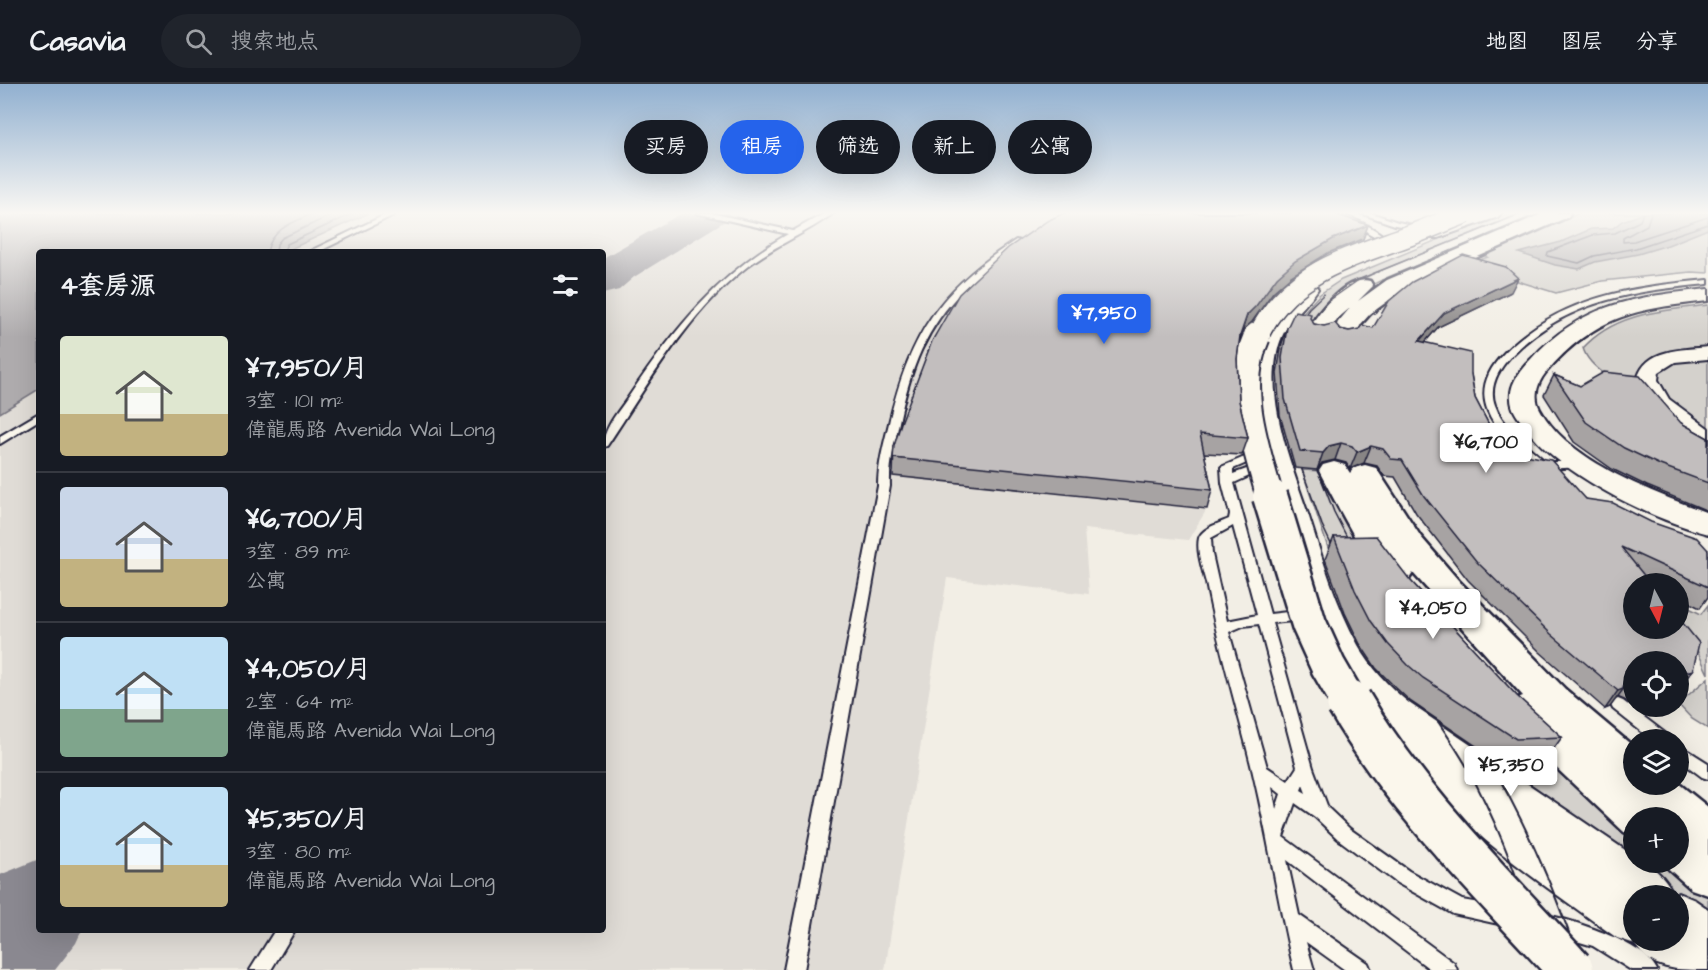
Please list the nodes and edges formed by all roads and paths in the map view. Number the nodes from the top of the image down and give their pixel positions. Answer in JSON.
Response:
{"nodes":[{"id":1,"x":762,"y":254,"type":"edge"},
{"id":2,"x":1000,"y":254,"type":"edge"},
{"id":3,"x":1359,"y":254,"type":"edge"},
{"id":4,"x":1361,"y":254,"type":"edge"},
{"id":5,"x":1431,"y":254,"type":"edge"},
{"id":6,"x":1466,"y":254,"type":"edge"},
{"id":7,"x":1708,"y":282,"type":"edge"},
{"id":8,"x":1708,"y":296,"type":"edge"},
{"id":9,"x":1319,"y":332,"type":"edge"},
{"id":10,"x":1344,"y":337,"type":"edge"},
{"id":11,"x":1708,"y":353,"type":"edge"},
{"id":12,"x":36,"y":418,"type":"edge"},
{"id":13,"x":1708,"y":437,"type":"edge"},
{"id":14,"x":606,"y":439,"type":"edge"},
{"id":15,"x":0,"y":441,"type":"edge"},
{"id":16,"x":1274,"y":452,"type":"junction"},
{"id":17,"x":1543,"y":465,"type":"junction"},
{"id":18,"x":1581,"y":465,"type":"junction"},
{"id":19,"x":1558,"y":477,"type":"edge"},
{"id":20,"x":1236,"y":514,"type":"junction"},
{"id":21,"x":1708,"y":524,"type":"edge"},
{"id":22,"x":1321,"y":605,"type":"junction"},
{"id":23,"x":1266,"y":618,"type":"junction"},
{"id":24,"x":1222,"y":630,"type":"junction"},
{"id":25,"x":1370,"y":691,"type":"junction"},
{"id":26,"x":1618,"y":705,"type":"edge"},
{"id":27,"x":1650,"y":729,"type":"edge"},
{"id":28,"x":1689,"y":758,"type":"edge"},
{"id":29,"x":1623,"y":763,"type":"edge"},
{"id":30,"x":1305,"y":768,"type":"junction"},
{"id":31,"x":1260,"y":771,"type":"junction"},
{"id":32,"x":1708,"y":772,"type":"edge"},
{"id":33,"x":1290,"y":793,"type":"junction"},
{"id":34,"x":1660,"y":795,"type":"edge"},
{"id":35,"x":1628,"y":807,"type":"edge"},
{"id":36,"x":1321,"y":813,"type":"junction"},
{"id":37,"x":1708,"y":834,"type":"edge"},
{"id":38,"x":1274,"y":840,"type":"junction"},
{"id":39,"x":1689,"y":858,"type":"edge"},
{"id":40,"x":1708,"y":873,"type":"edge"},
{"id":41,"x":1635,"y":885,"type":"edge"},
{"id":42,"x":1623,"y":914,"type":"edge"},
{"id":43,"x":1291,"y":920,"type":"junction"},
{"id":44,"x":1689,"y":924,"type":"edge"},
{"id":45,"x":284,"y":933,"type":"edge"},
{"id":46,"x":1708,"y":937,"type":"edge"},
{"id":47,"x":1673,"y":951,"type":"edge"},
{"id":48,"x":260,"y":970,"type":"edge"},
{"id":49,"x":794,"y":970,"type":"edge"},
{"id":50,"x":1304,"y":970,"type":"edge"},
{"id":51,"x":1361,"y":970,"type":"edge"},
{"id":52,"x":1447,"y":970,"type":"edge"},
{"id":53,"x":1571,"y":970,"type":"edge"},
{"id":54,"x":1647,"y":970,"type":"edge"},
{"id":55,"x":1699,"y":970,"type":"edge"}],
"edges":[{"from":1,"to":14,"type":"lane"},
{"from":2,"to":49,"type":"lane"},
{"from":3,"to":53,"type":"street","bridge":true},
{"from":4,"to":16,"type":"street"},
{"from":5,"to":9,"type":"main road"},
{"from":6,"to":10,"type":"main road"},
{"from":7,"to":17,"type":"lane"},
{"from":8,"to":18,"type":"street"},
{"from":11,"to":13,"type":"street"},
{"from":12,"to":15,"type":"lane"},
{"from":16,"to":20,"type":"lane"},
{"from":16,"to":22,"type":"street"},
{"from":17,"to":18,"type":"lane"},
{"from":17,"to":19,"type":"lane"},
{"from":18,"to":21,"type":"street"},
{"from":20,"to":23,"type":"lane"},
{"from":20,"to":24,"type":"lane"},
{"from":22,"to":23,"type":"lane"},
{"from":22,"to":25,"type":"street"},
{"from":23,"to":24,"type":"lane"},
{"from":23,"to":30,"type":"lane"},
{"from":24,"to":31,"type":"lane"},
{"from":25,"to":41,"type":"street"},
{"from":25,"to":42,"type":"street"},
{"from":26,"to":27,"type":"lane"},
{"from":28,"to":32,"type":"lane"},
{"from":29,"to":35,"type":"main road"},
{"from":30,"to":33,"type":"lane"},
{"from":30,"to":36,"type":"lane"},
{"from":31,"to":33,"type":"lane"},
{"from":31,"to":38,"type":"lane"},
{"from":33,"to":36,"type":"lane"},
{"from":33,"to":38,"type":"lane"},
{"from":34,"to":37,"type":"main road"},
{"from":36,"to":54,"type":"lane"},
{"from":38,"to":43,"type":"lane"},
{"from":38,"to":52,"type":"lane"},
{"from":39,"to":40,"type":"main road"},
{"from":43,"to":50,"type":"lane"},
{"from":43,"to":51,"type":"lane"},
{"from":44,"to":46,"type":"street"},
{"from":45,"to":48,"type":"lane"},
{"from":47,"to":55,"type":"street"}]}
